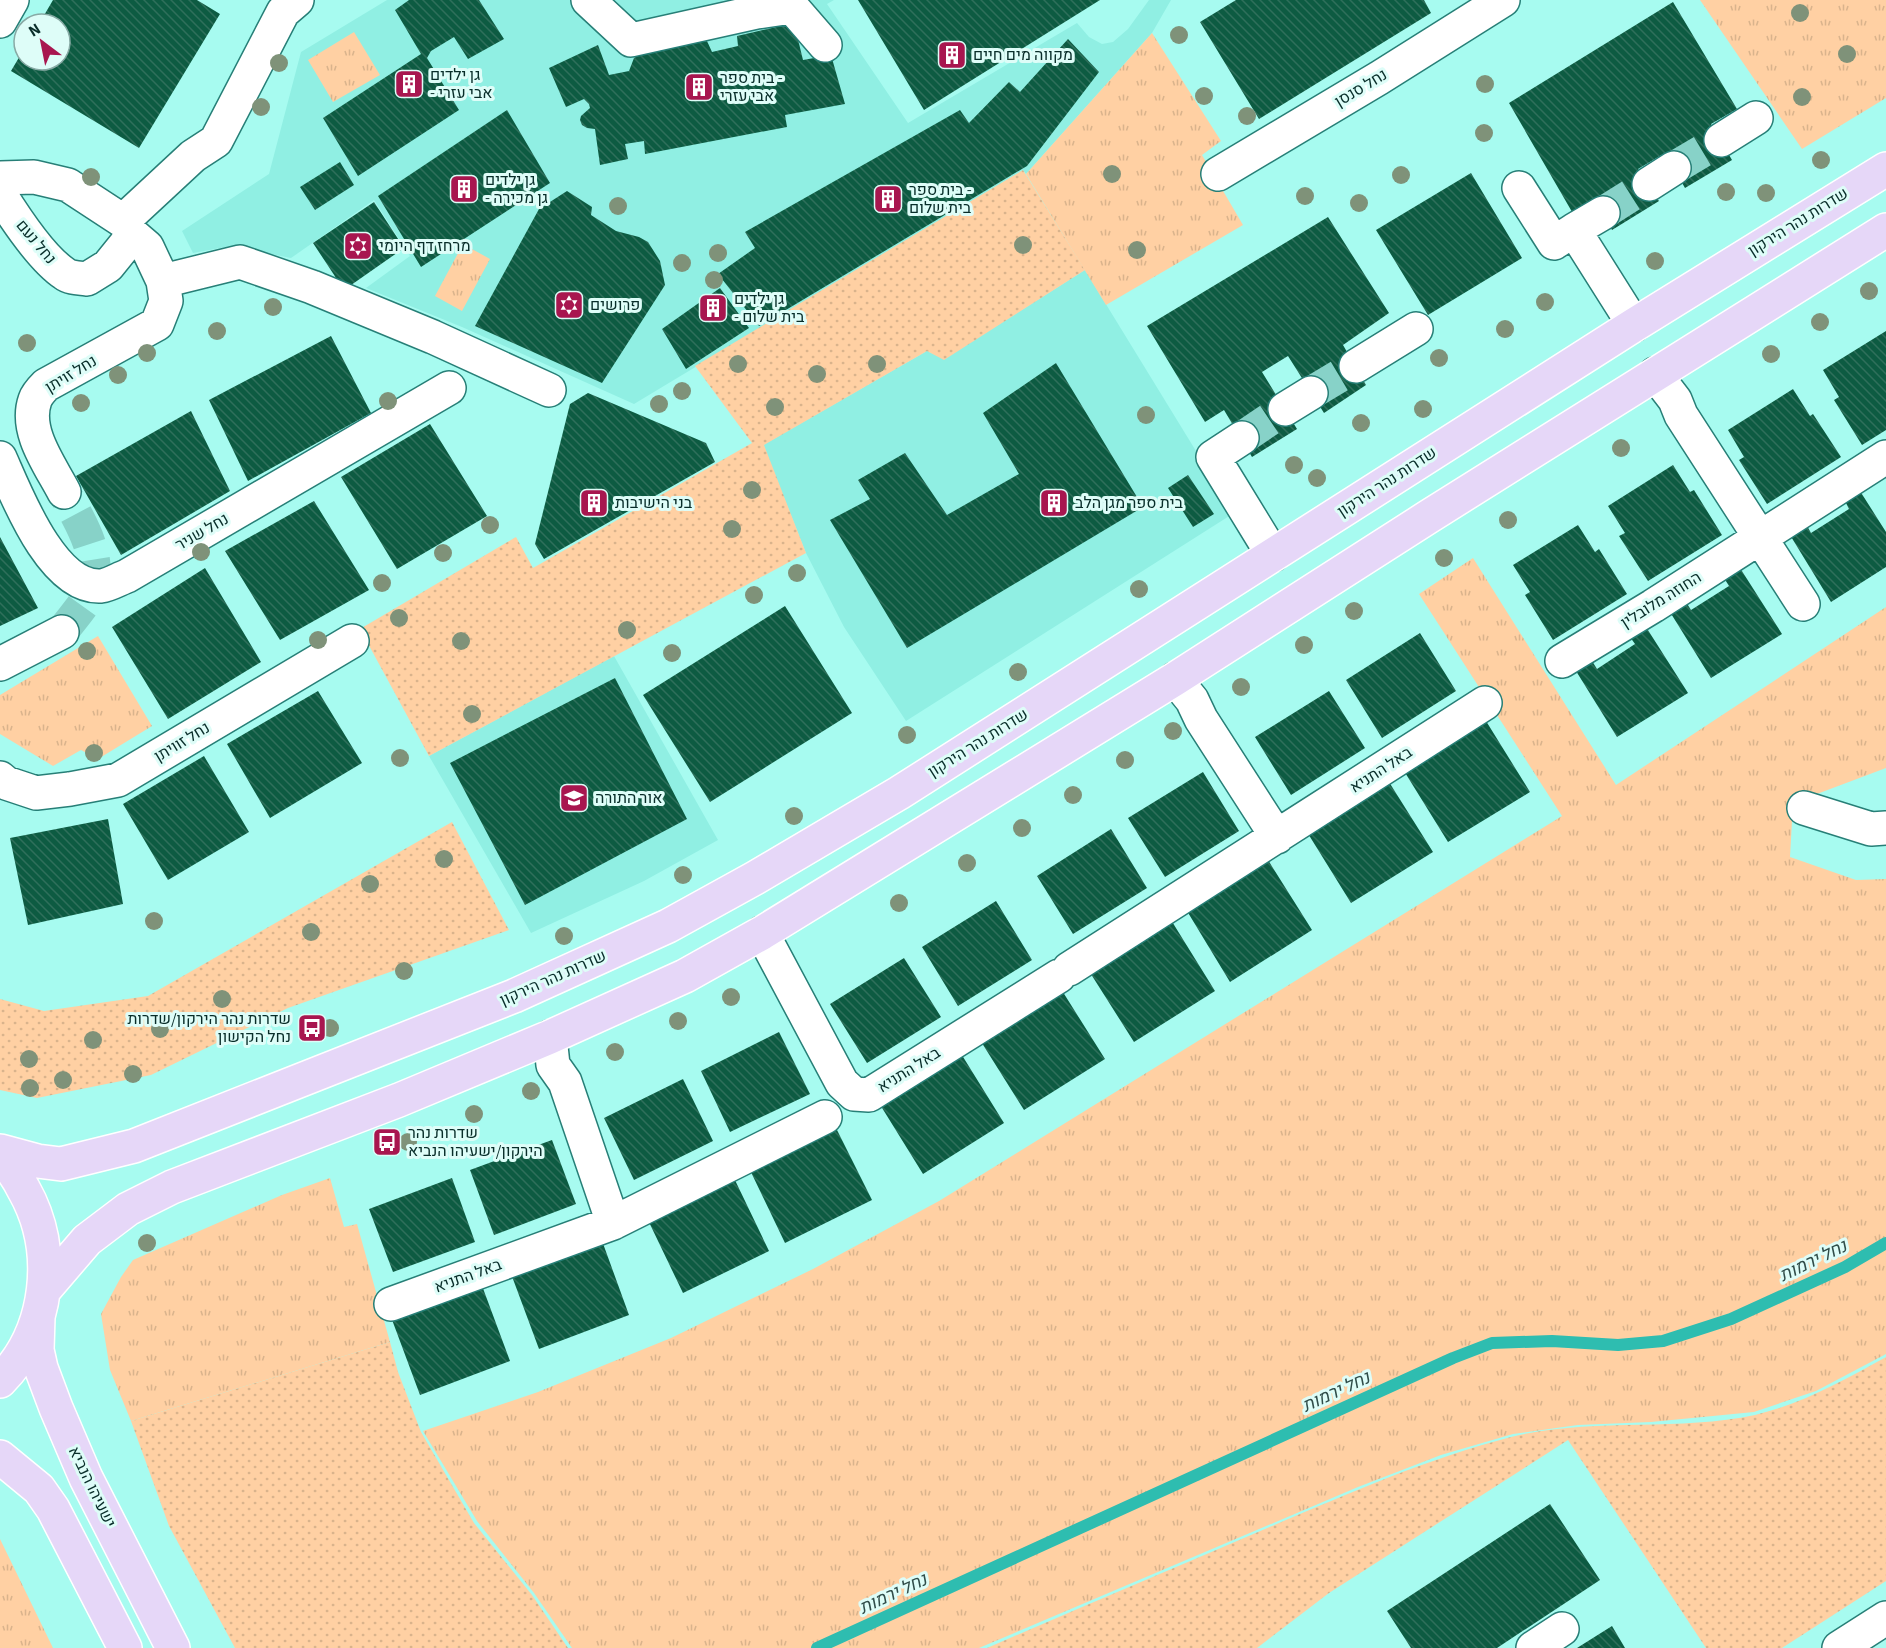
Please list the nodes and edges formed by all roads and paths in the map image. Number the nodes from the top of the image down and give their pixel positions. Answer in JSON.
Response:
{"nodes":[{"id":1,"x":12,"y":0,"type":"edge"},
{"id":2,"x":297,"y":0,"type":"edge"},
{"id":3,"x":588,"y":0,"type":"edge"},
{"id":4,"x":1503,"y":0,"type":"edge"},
{"id":5,"x":0,"y":21,"type":"edge"},
{"id":6,"x":825,"y":45,"type":"dead end"},
{"id":7,"x":1756,"y":118,"type":"dead end"},
{"id":8,"x":1720,"y":140,"type":"tunnel mouth"},
{"id":9,"x":1886,"y":169,"type":"edge"},
{"id":10,"x":1218,"y":174,"type":"dead end"},
{"id":11,"x":0,"y":178,"type":"edge"},
{"id":12,"x":1519,"y":188,"type":"dead end"},
{"id":13,"x":0,"y":195,"type":"edge"},
{"id":14,"x":1603,"y":213,"type":"tunnel mouth"},
{"id":15,"x":128,"y":228,"type":"junction"},
{"id":16,"x":1574,"y":230,"type":"junction"},
{"id":17,"x":1886,"y":230,"type":"edge"},
{"id":18,"x":163,"y":281,"type":"junction"},
{"id":19,"x":1634,"y":325,"type":"junction"},
{"id":20,"x":1416,"y":329,"type":"dead end"},
{"id":21,"x":1356,"y":366,"type":"tunnel mouth"},
{"id":22,"x":1655,"y":374,"type":"junction"},
{"id":23,"x":449,"y":388,"type":"dead end"},
{"id":24,"x":549,"y":390,"type":"dead end"},
{"id":25,"x":1242,"y":438,"type":"tunnel mouth"},
{"id":26,"x":1886,"y":457,"type":"edge"},
{"id":27,"x":0,"y":458,"type":"edge"},
{"id":28,"x":64,"y":492,"type":"tunnel mouth"},
{"id":29,"x":1759,"y":537,"type":"junction"},
{"id":30,"x":1273,"y":555,"type":"junction"},
{"id":31,"x":1803,"y":604,"type":"dead end"},
{"id":32,"x":62,"y":632,"type":"tunnel mouth"},
{"id":33,"x":352,"y":641,"type":"dead end"},
{"id":34,"x":1562,"y":661,"type":"dead end"},
{"id":35,"x":0,"y":664,"type":"edge"},
{"id":36,"x":1175,"y":679,"type":"junction"},
{"id":37,"x":1485,"y":703,"type":"dead end"},
{"id":38,"x":0,"y":778,"type":"edge"},
{"id":39,"x":1804,"y":808,"type":"dead end"},
{"id":40,"x":1886,"y":828,"type":"edge"},
{"id":41,"x":1277,"y":837,"type":"junction"},
{"id":42,"x":762,"y":933,"type":"junction"},
{"id":43,"x":550,"y":1037,"type":"junction"},
{"id":44,"x":825,"y":1118,"type":"dead end"},
{"id":45,"x":0,"y":1151,"type":"edge"},
{"id":46,"x":0,"y":1157,"type":"edge"},
{"id":47,"x":613,"y":1222,"type":"junction"},
{"id":48,"x":41,"y":1303,"type":"junction"},
{"id":49,"x":391,"y":1304,"type":"dead end"},
{"id":50,"x":0,"y":1381,"type":"edge"},
{"id":51,"x":0,"y":1457,"type":"edge"},
{"id":52,"x":1886,"y":1618,"type":"edge"},
{"id":53,"x":1562,"y":1629,"type":"dead end"},
{"id":54,"x":126,"y":1648,"type":"edge"},
{"id":55,"x":173,"y":1648,"type":"edge"},
{"id":56,"x":1533,"y":1648,"type":"edge"},
{"id":57,"x":1839,"y":1648,"type":"edge"}],
"edges":[{"from":1,"to":5,"type":"street"},
{"from":2,"to":15,"type":"street","name":"נחל נעם"},
{"from":3,"to":6,"type":"street"},
{"from":4,"to":10,"type":"street","name":"נחל סנסן"},
{"from":7,"to":8,"type":"street"},
{"from":9,"to":19,"type":"main road","name":"שדרות נהר הירקון"},
{"from":11,"to":15,"type":"street"},
{"from":12,"to":16,"type":"street"},
{"from":13,"to":15,"type":"street","name":"נחל נעם"},
{"from":14,"to":16,"type":"street"},
{"from":15,"to":18,"type":"street"},
{"from":16,"to":19,"type":"street"},
{"from":17,"to":22,"type":"main road"},
{"from":18,"to":24,"type":"street"},
{"from":18,"to":28,"type":"street","name":"נחל זויתן"},
{"from":19,"to":30,"type":"main road","name":"שדרות נהר הירקון"},
{"from":20,"to":21,"type":"street"},
{"from":22,"to":29,"type":"street"},
{"from":22,"to":36,"type":"main road"},
{"from":23,"to":27,"type":"street","name":"נחל שניר"},
{"from":25,"to":30,"type":"street"},
{"from":26,"to":29,"type":"street","name":"החוזה מלובלין"},
{"from":29,"to":31,"type":"street"},
{"from":29,"to":34,"type":"street","name":"החוזה מלובלין"},
{"from":30,"to":45,"type":"main road","name":"שדרות נהר הירקון"},
{"from":32,"to":35,"type":"street"},
{"from":33,"to":38,"type":"street","name":"נחל זוויתן"},
{"from":36,"to":41,"type":"street"},
{"from":36,"to":42,"type":"main road"},
{"from":37,"to":41,"type":"street","name":"באל התניא"},
{"from":39,"to":40,"type":"street"},
{"from":41,"to":42,"type":"street","name":"באל התניא"},
{"from":42,"to":43,"type":"main road"},
{"from":43,"to":47,"type":"street"},
{"from":43,"to":48,"type":"main road"},
{"from":44,"to":47,"type":"street","name":"באל התניא"},
{"from":46,"to":48,"type":"main road","name":"ישעיהו הנביא"},
{"from":47,"to":49,"type":"street","name":"באל התניא"},
{"from":48,"to":50,"type":"main road"},
{"from":48,"to":55,"type":"main road","name":"ישעיהו הנביא"},
{"from":51,"to":54,"type":"main road"},
{"from":52,"to":57,"type":"street"},
{"from":53,"to":56,"type":"street"}]}
